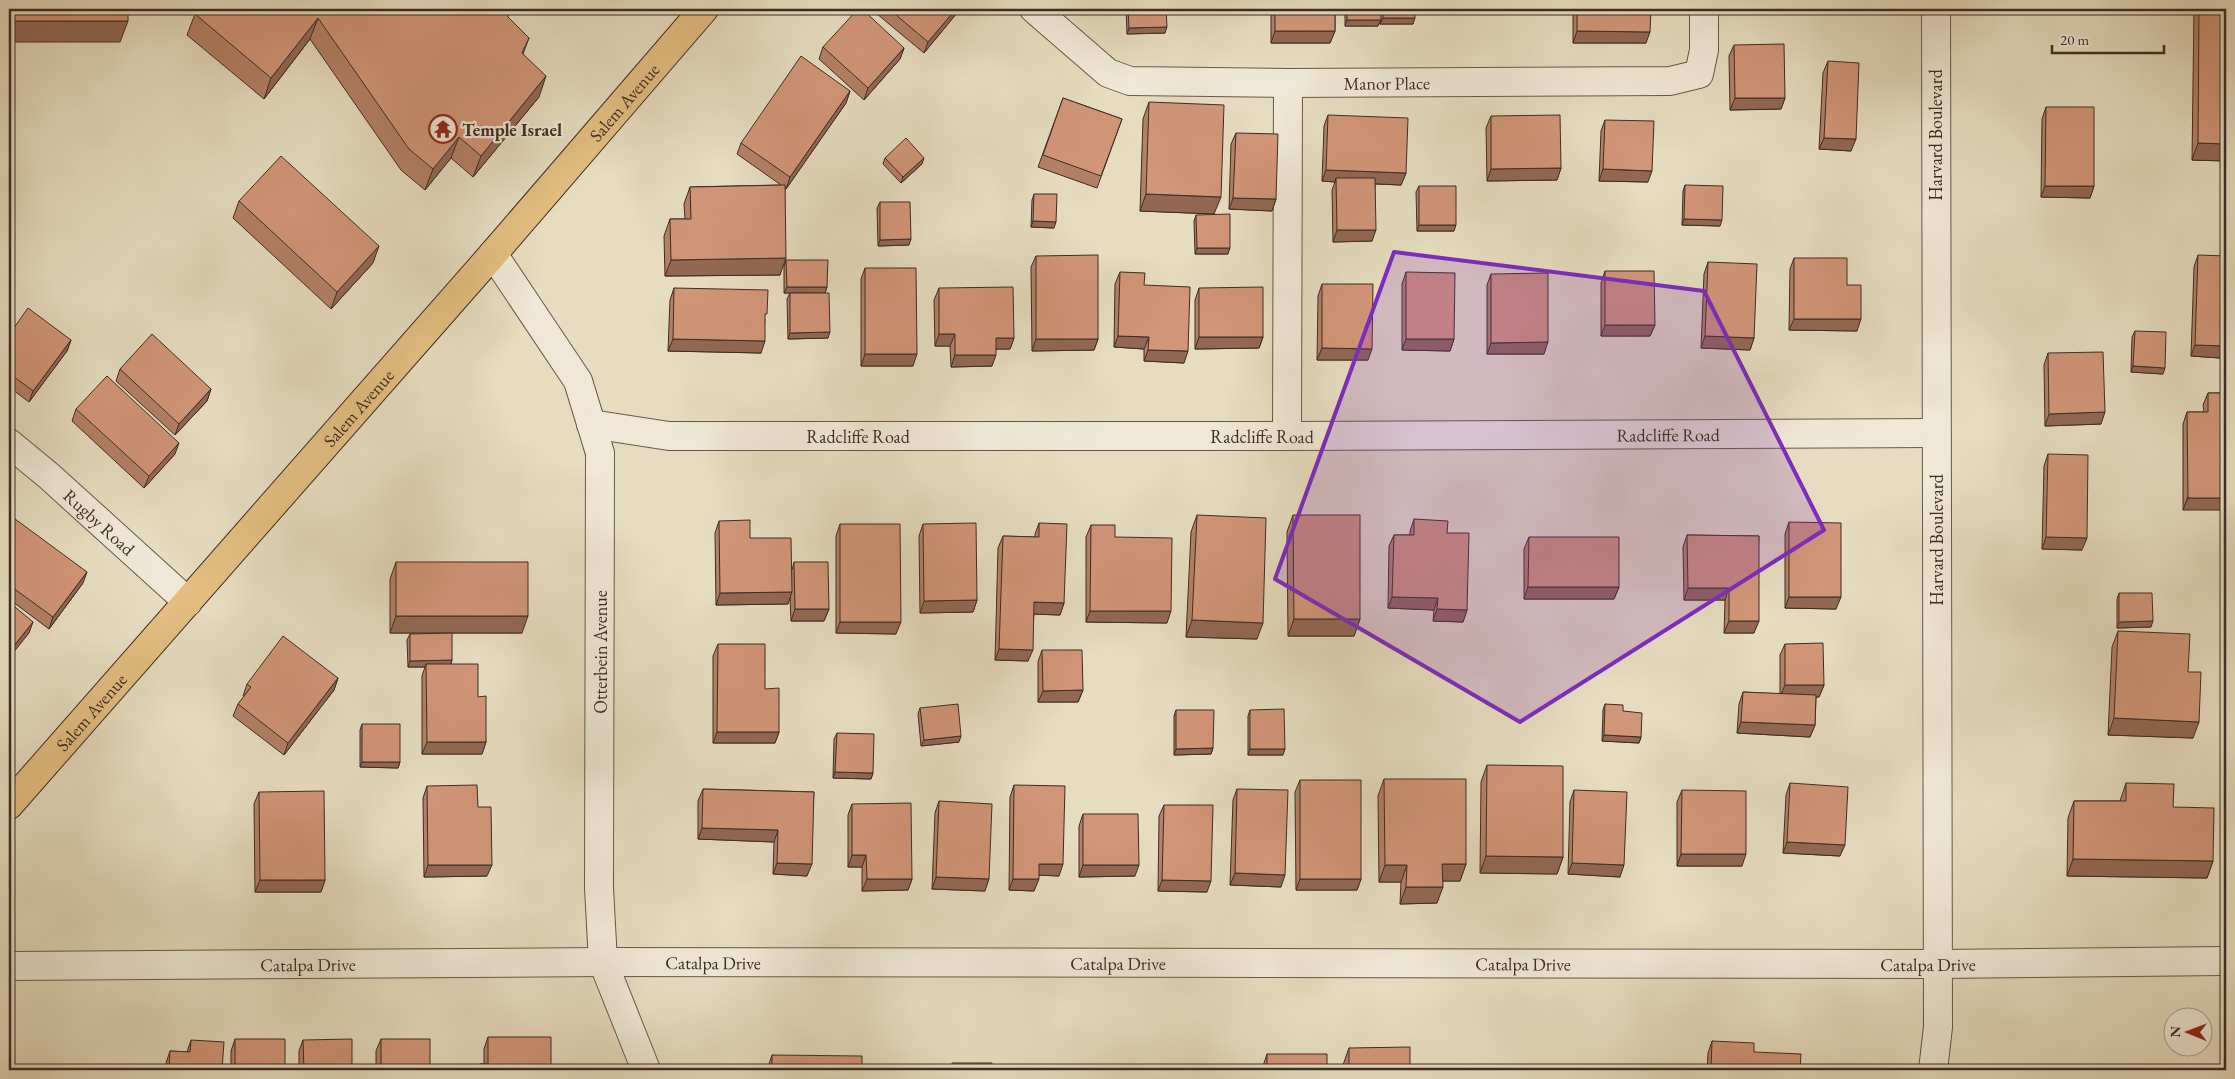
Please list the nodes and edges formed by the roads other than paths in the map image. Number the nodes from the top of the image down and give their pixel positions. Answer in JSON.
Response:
{"nodes":[{"id":1,"x":704,"y":9,"type":"edge"},
{"id":2,"x":1034,"y":9,"type":"edge"},
{"id":3,"x":1704,"y":9,"type":"edge"},
{"id":4,"x":1936,"y":9,"type":"edge"},
{"id":5,"x":1288,"y":83,"type":"junction"},
{"id":6,"x":492,"y":254,"type":"junction"},
{"id":7,"x":591,"y":424,"type":"junction"},
{"id":8,"x":1936,"y":433,"type":"junction"},
{"id":9,"x":1286,"y":436,"type":"junction"},
{"id":10,"x":9,"y":443,"type":"edge"},
{"id":11,"x":188,"y":602,"type":"junction"},
{"id":12,"x":9,"y":805,"type":"edge"},
{"id":13,"x":2226,"y":961,"type":"edge"},
{"id":14,"x":603,"y":962,"type":"junction"},
{"id":15,"x":1938,"y":964,"type":"junction"},
{"id":16,"x":9,"y":966,"type":"edge"},
{"id":17,"x":646,"y":1070,"type":"edge"},
{"id":18,"x":1933,"y":1070,"type":"edge"}],
"edges":[{"from":1,"to":6,"type":"main road","name":"Salem Avenue"},
{"from":2,"to":5,"type":"street","name":"Manor Place"},
{"from":3,"to":5,"type":"street","name":"Manor Place"},
{"from":4,"to":8,"type":"street","name":"Harvard Boulevard"},
{"from":5,"to":9,"type":"street"},
{"from":6,"to":7,"type":"street","name":"Otterbein Avenue"},
{"from":6,"to":11,"type":"main road","name":"Salem Avenue"},
{"from":7,"to":9,"type":"street","name":"Radcliffe Road"},
{"from":7,"to":14,"type":"street","name":"Otterbein Avenue"},
{"from":8,"to":9,"type":"street","name":"Radcliffe Road"},
{"from":8,"to":15,"type":"street","name":"Harvard Boulevard"},
{"from":10,"to":11,"type":"street","name":"Rugby Road"},
{"from":11,"to":12,"type":"main road","name":"Salem Avenue"},
{"from":13,"to":15,"type":"street","name":"Catalpa Drive"},
{"from":14,"to":15,"type":"street","name":"Catalpa Drive"},
{"from":14,"to":16,"type":"street","name":"Catalpa Drive"},
{"from":14,"to":17,"type":"street","name":"Otterbein Avenue"},
{"from":15,"to":18,"type":"street","name":"Harvard Boulevard"}]}
